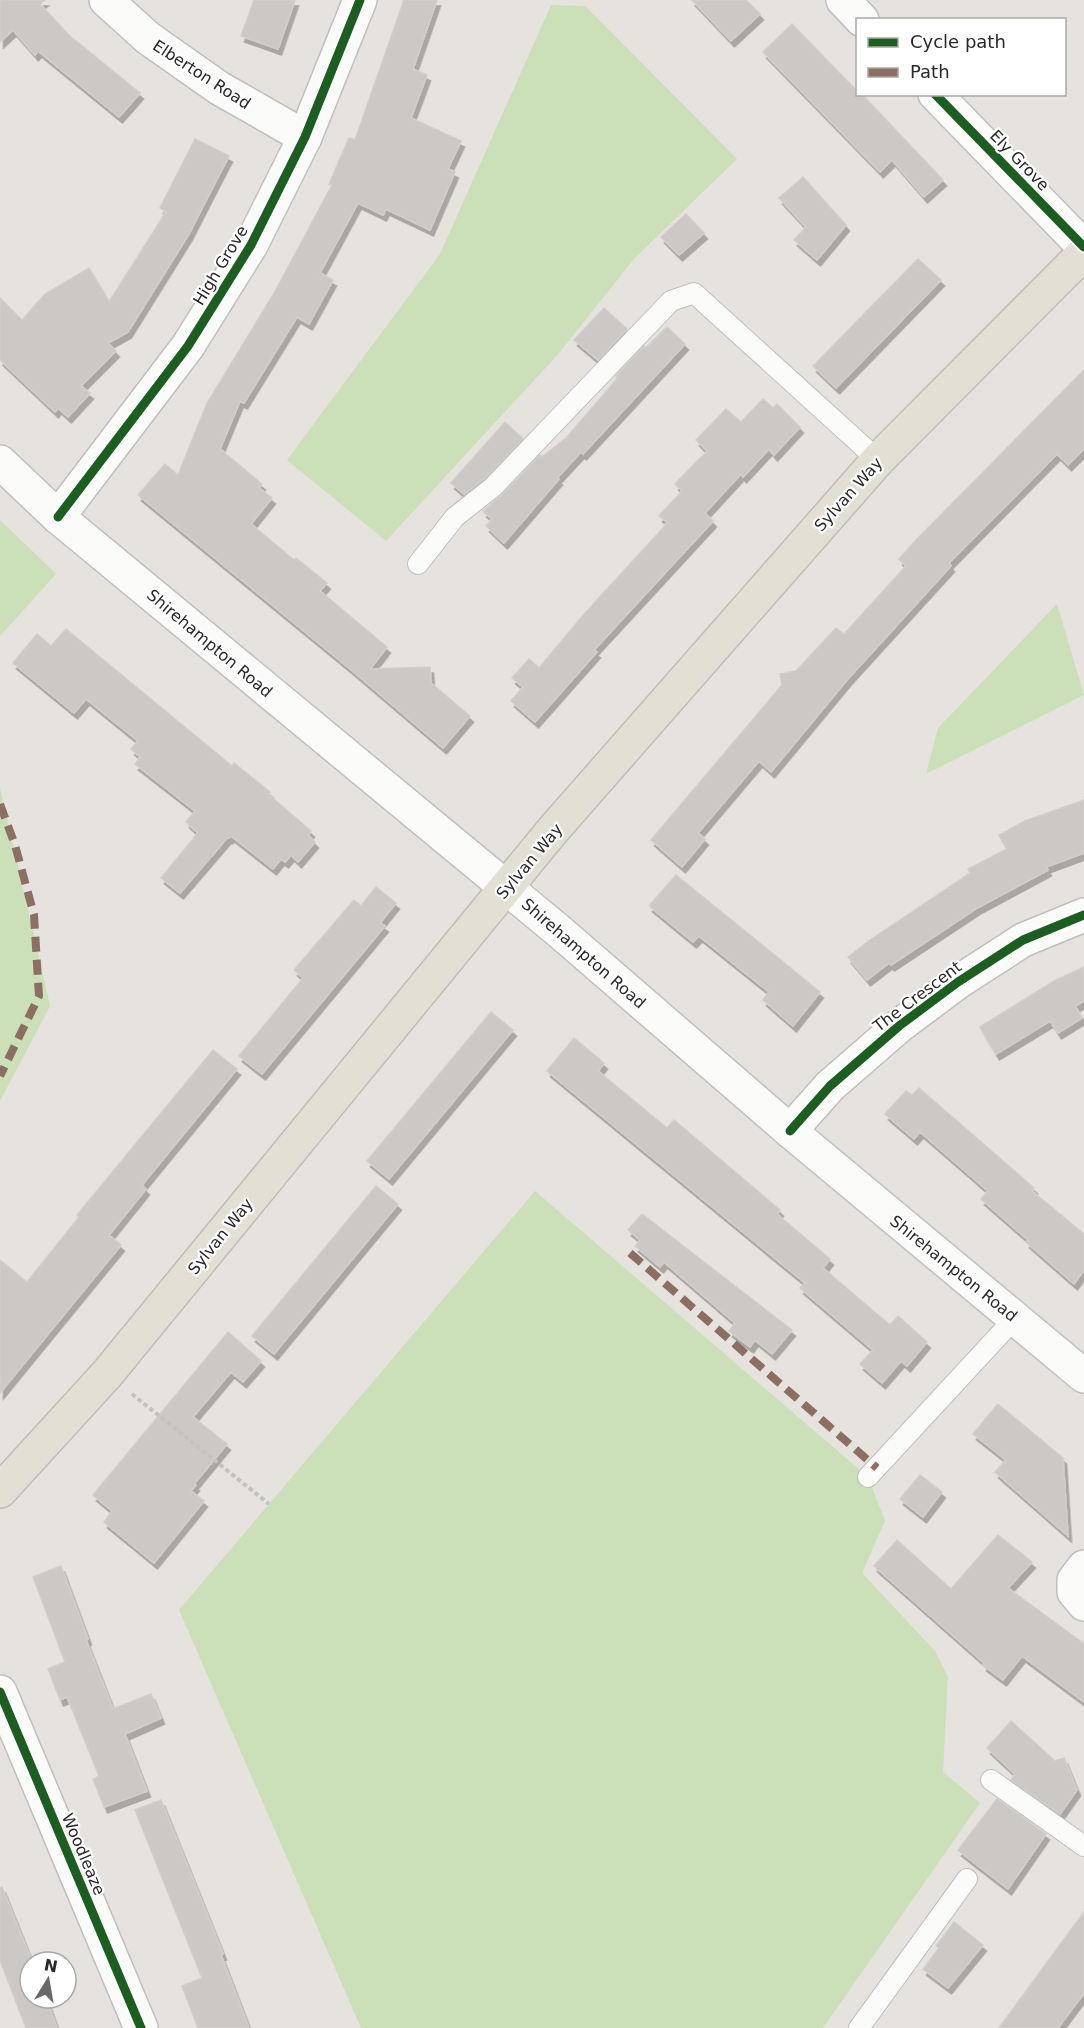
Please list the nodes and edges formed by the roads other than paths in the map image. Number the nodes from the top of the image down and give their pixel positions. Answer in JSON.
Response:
{"nodes":[{"id":1,"x":106,"y":0,"type":"edge"},
{"id":2,"x":360,"y":0,"type":"edge"},
{"id":3,"x":843,"y":0,"type":"edge"},
{"id":4,"x":860,"y":18,"type":"edge"},
{"id":5,"x":937,"y":96,"type":"edge"},
{"id":6,"x":305,"y":137,"type":"junction"},
{"id":7,"x":1084,"y":247,"type":"edge"},
{"id":8,"x":1084,"y":253,"type":"edge"},
{"id":9,"x":878,"y":460,"type":"junction"},
{"id":10,"x":0,"y":462,"type":"edge"},
{"id":11,"x":58,"y":517,"type":"junction"},
{"id":12,"x":418,"y":564,"type":"dead end"},
{"id":13,"x":507,"y":887,"type":"junction"},
{"id":14,"x":1084,"y":915,"type":"edge"},
{"id":15,"x":790,"y":1131,"type":"junction"},
{"id":16,"x":1015,"y":1318,"type":"junction"},
{"id":17,"x":1084,"y":1376,"type":"edge"},
{"id":18,"x":868,"y":1477,"type":"dead end"},
{"id":19,"x":0,"y":1491,"type":"edge"},
{"id":20,"x":1084,"y":1567,"type":"edge"},
{"id":21,"x":1084,"y":1604,"type":"edge"},
{"id":22,"x":0,"y":1692,"type":"edge"},
{"id":23,"x":991,"y":1780,"type":"dead end"},
{"id":24,"x":1084,"y":1846,"type":"edge"},
{"id":25,"x":967,"y":1880,"type":"dead end"},
{"id":26,"x":141,"y":2028,"type":"edge"},
{"id":27,"x":859,"y":2028,"type":"edge"}],
"edges":[{"from":1,"to":6,"type":"street","name":"Elberton Road"},
{"from":2,"to":6,"type":"street","name":"High Grove"},
{"from":3,"to":4,"type":"street"},
{"from":5,"to":7,"type":"street","name":"Ely Grove"},
{"from":6,"to":11,"type":"street","name":"High Grove"},
{"from":8,"to":9,"type":"main road","name":"Sylvan Way"},
{"from":9,"to":12,"type":"lane"},
{"from":9,"to":13,"type":"main road","name":"Sylvan Way"},
{"from":10,"to":11,"type":"street","name":"Shirehampton Road"},
{"from":11,"to":13,"type":"street","name":"Shirehampton Road"},
{"from":13,"to":15,"type":"street","name":"Shirehampton Road"},
{"from":13,"to":19,"type":"main road","name":"Sylvan Way"},
{"from":14,"to":15,"type":"street","name":"The Crescent"},
{"from":15,"to":16,"type":"street","name":"Shirehampton Road"},
{"from":16,"to":17,"type":"street","name":"Shirehampton Road"},
{"from":16,"to":18,"type":"lane"},
{"from":20,"to":21,"type":"street"},
{"from":22,"to":26,"type":"street","name":"Woodleaze"},
{"from":23,"to":24,"type":"lane"},
{"from":25,"to":27,"type":"lane"}]}
